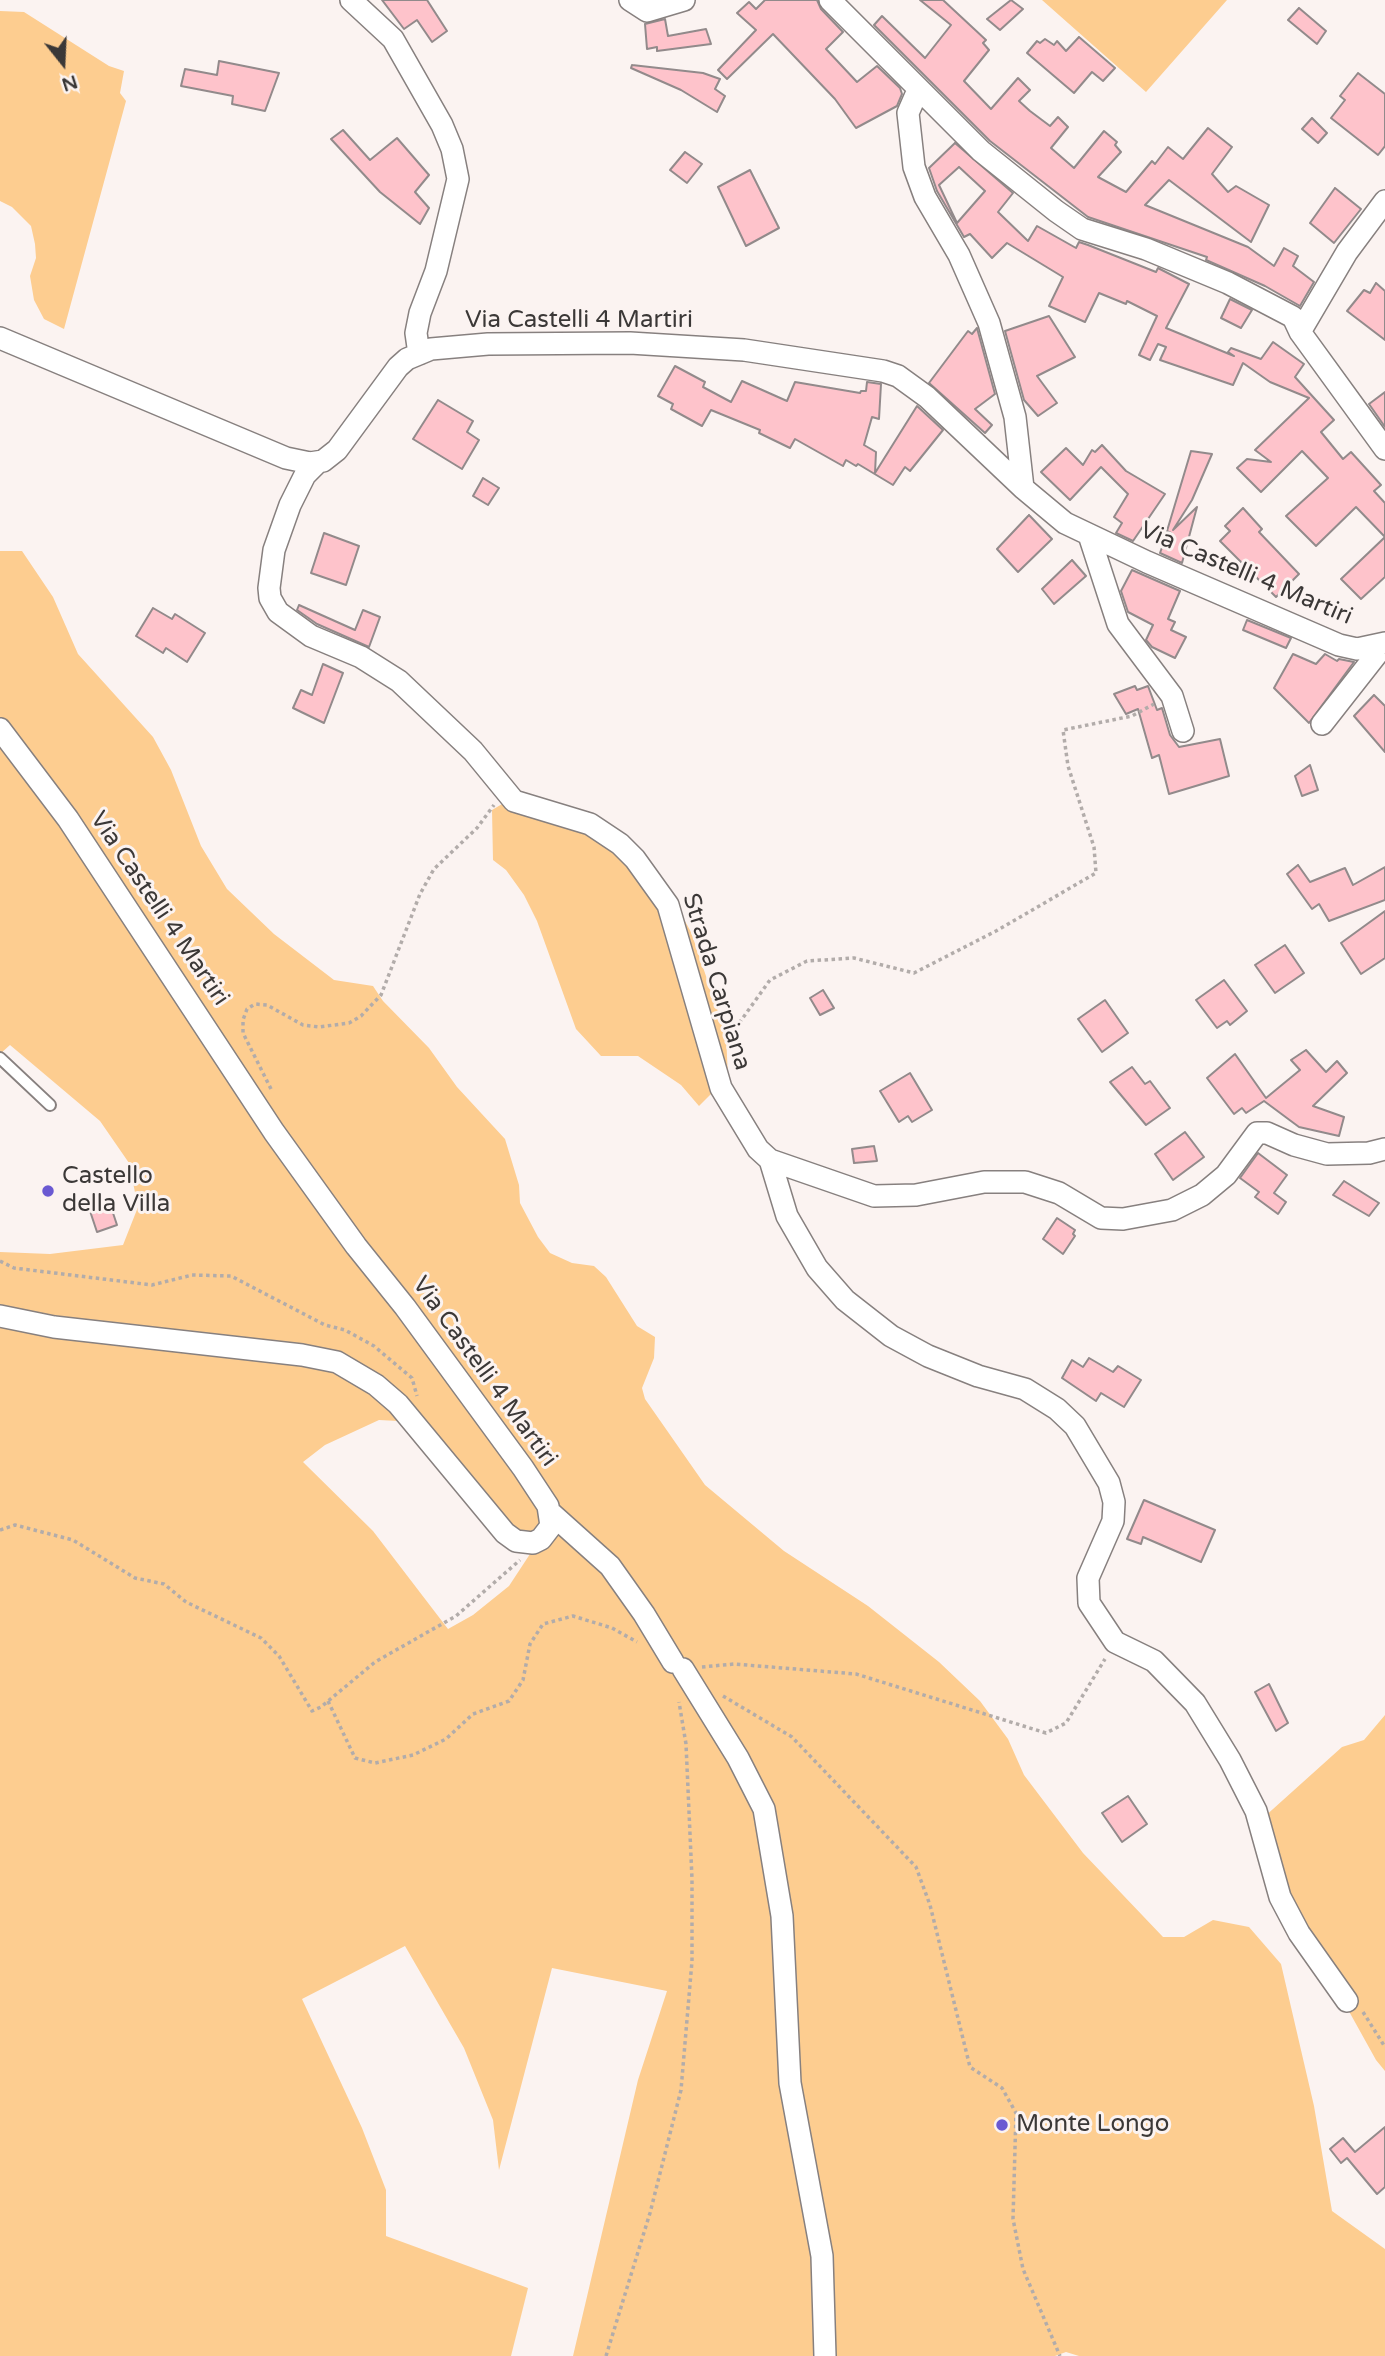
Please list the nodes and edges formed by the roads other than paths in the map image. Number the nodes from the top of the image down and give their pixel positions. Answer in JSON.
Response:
{"nodes":[{"id":1,"x":351,"y":0,"type":"edge"},
{"id":2,"x":630,"y":0,"type":"edge"},
{"id":3,"x":684,"y":0,"type":"edge"},
{"id":4,"x":830,"y":0,"type":"edge"},
{"id":5,"x":918,"y":90,"type":"junction"},
{"id":6,"x":1385,"y":201,"type":"edge"},
{"id":7,"x":1300,"y":332,"type":"junction"},
{"id":8,"x":0,"y":338,"type":"edge"},
{"id":9,"x":419,"y":354,"type":"junction"},
{"id":10,"x":1385,"y":449,"type":"edge"},
{"id":11,"x":317,"y":463,"type":"junction"},
{"id":12,"x":1023,"y":488,"type":"junction"},
{"id":13,"x":1089,"y":535,"type":"junction"},
{"id":14,"x":1384,"y":644,"type":"edge"},
{"id":15,"x":1322,"y":724,"type":"dead end"},
{"id":16,"x":0,"y":729,"type":"edge"},
{"id":17,"x":1183,"y":731,"type":"dead end"},
{"id":18,"x":0,"y":1058,"type":"edge"},
{"id":19,"x":50,"y":1105,"type":"dead end"},
{"id":20,"x":1385,"y":1149,"type":"edge"},
{"id":21,"x":769,"y":1160,"type":"junction"},
{"id":22,"x":0,"y":1316,"type":"edge"},
{"id":23,"x":552,"y":1514,"type":"junction"},
{"id":24,"x":1347,"y":2001,"type":"road end"},
{"id":25,"x":825,"y":2356,"type":"edge"}],
"edges":[{"from":1,"to":9,"type":"street"},
{"from":2,"to":3,"type":"street"},
{"from":4,"to":5,"type":"street"},
{"from":5,"to":7,"type":"street"},
{"from":5,"to":12,"type":"street"},
{"from":6,"to":7,"type":"street"},
{"from":7,"to":10,"type":"street"},
{"from":8,"to":11,"type":"street"},
{"from":9,"to":11,"type":"street","name":"Via Castelli 4 Martiri"},
{"from":9,"to":12,"type":"street","name":"Via Castelli 4 Martiri"},
{"from":11,"to":21,"type":"street","name":"Strada Carpiana"},
{"from":12,"to":13,"type":"street","name":"Via Castelli 4 Martiri"},
{"from":13,"to":14,"type":"street","name":"Via Castelli 4 Martiri"},
{"from":13,"to":17,"type":"street"},
{"from":14,"to":15,"type":"street","name":"Via Castelli 4 Martiri"},
{"from":16,"to":23,"type":"street","name":"Via Castelli 4 Martiri"},
{"from":18,"to":19,"type":"lane"},
{"from":20,"to":21,"type":"street"},
{"from":21,"to":24,"type":"street","name":"Strada Carpiana"},
{"from":22,"to":23,"type":"street"},
{"from":23,"to":25,"type":"street","name":"Via Castelli 4 Martiri"}]}
